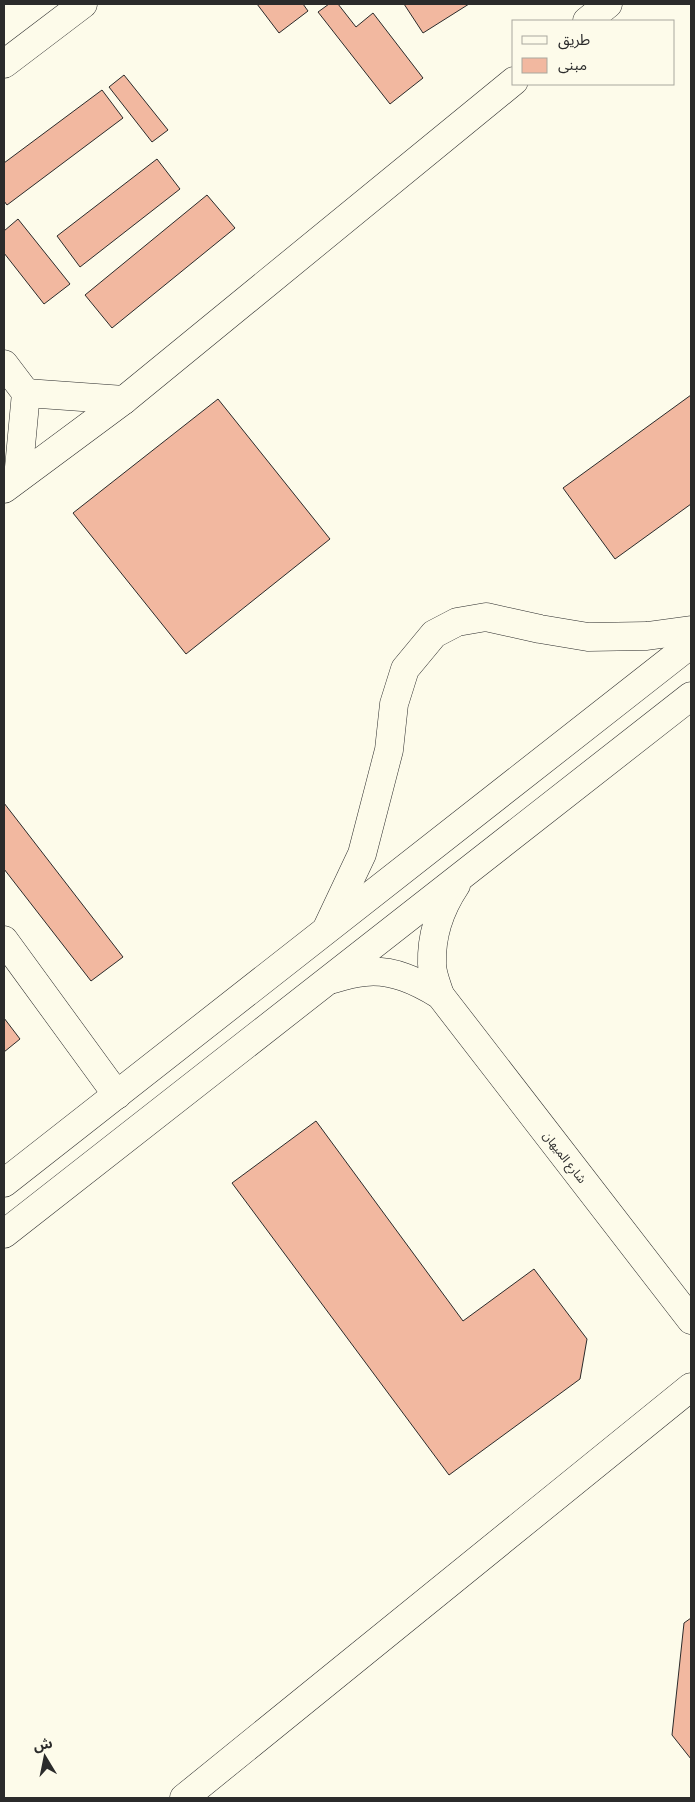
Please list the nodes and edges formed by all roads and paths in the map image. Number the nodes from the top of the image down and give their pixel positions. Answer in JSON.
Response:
{"nodes":[{"id":1,"x":84,"y":4,"type":"edge"},
{"id":2,"x":608,"y":4,"type":"edge"},
{"id":3,"x":588,"y":20,"type":"edge"},
{"id":4,"x":4,"y":64,"type":"edge"},
{"id":5,"x":512,"y":83,"type":"edge"},
{"id":6,"x":4,"y":364,"type":"edge"},
{"id":7,"x":26,"y":393,"type":"junction"},
{"id":8,"x":124,"y":400,"type":"junction"},
{"id":9,"x":11,"y":483,"type":"edge"},
{"id":10,"x":691,"y":630,"type":"edge"},
{"id":11,"x":691,"y":644,"type":"edge"},
{"id":12,"x":691,"y":696,"type":"edge"},
{"id":13,"x":464,"y":874,"type":"junction"},
{"id":14,"x":325,"y":932,"type":"junction"},
{"id":15,"x":4,"y":940,"type":"edge"},
{"id":16,"x":330,"y":980,"type":"junction"},
{"id":17,"x":440,"y":995,"type":"junction"},
{"id":18,"x":117,"y":1095,"type":"junction"},
{"id":19,"x":4,"y":1183,"type":"edge"},
{"id":20,"x":4,"y":1234,"type":"edge"},
{"id":21,"x":691,"y":1320,"type":"edge"},
{"id":22,"x":691,"y":1387,"type":"edge"},
{"id":23,"x":184,"y":1798,"type":"edge"}],
"edges":[{"from":1,"to":4,"type":"street"},
{"from":2,"to":3,"type":"street"},
{"from":5,"to":8,"type":"street"},
{"from":6,"to":7,"type":"street"},
{"from":7,"to":8,"type":"street"},
{"from":7,"to":9,"type":"street"},
{"from":8,"to":9,"type":"street"},
{"from":10,"to":14,"type":"street"},
{"from":11,"to":14,"type":"street"},
{"from":12,"to":13,"type":"street"},
{"from":13,"to":16,"type":"street"},
{"from":13,"to":17,"type":"street"},
{"from":14,"to":18,"type":"street"},
{"from":15,"to":18,"type":"street"},
{"from":16,"to":17,"type":"street"},
{"from":16,"to":20,"type":"street"},
{"from":17,"to":21,"type":"street","name":"شارع الميهان"},
{"from":18,"to":19,"type":"street"},
{"from":22,"to":23,"type":"street"}]}
